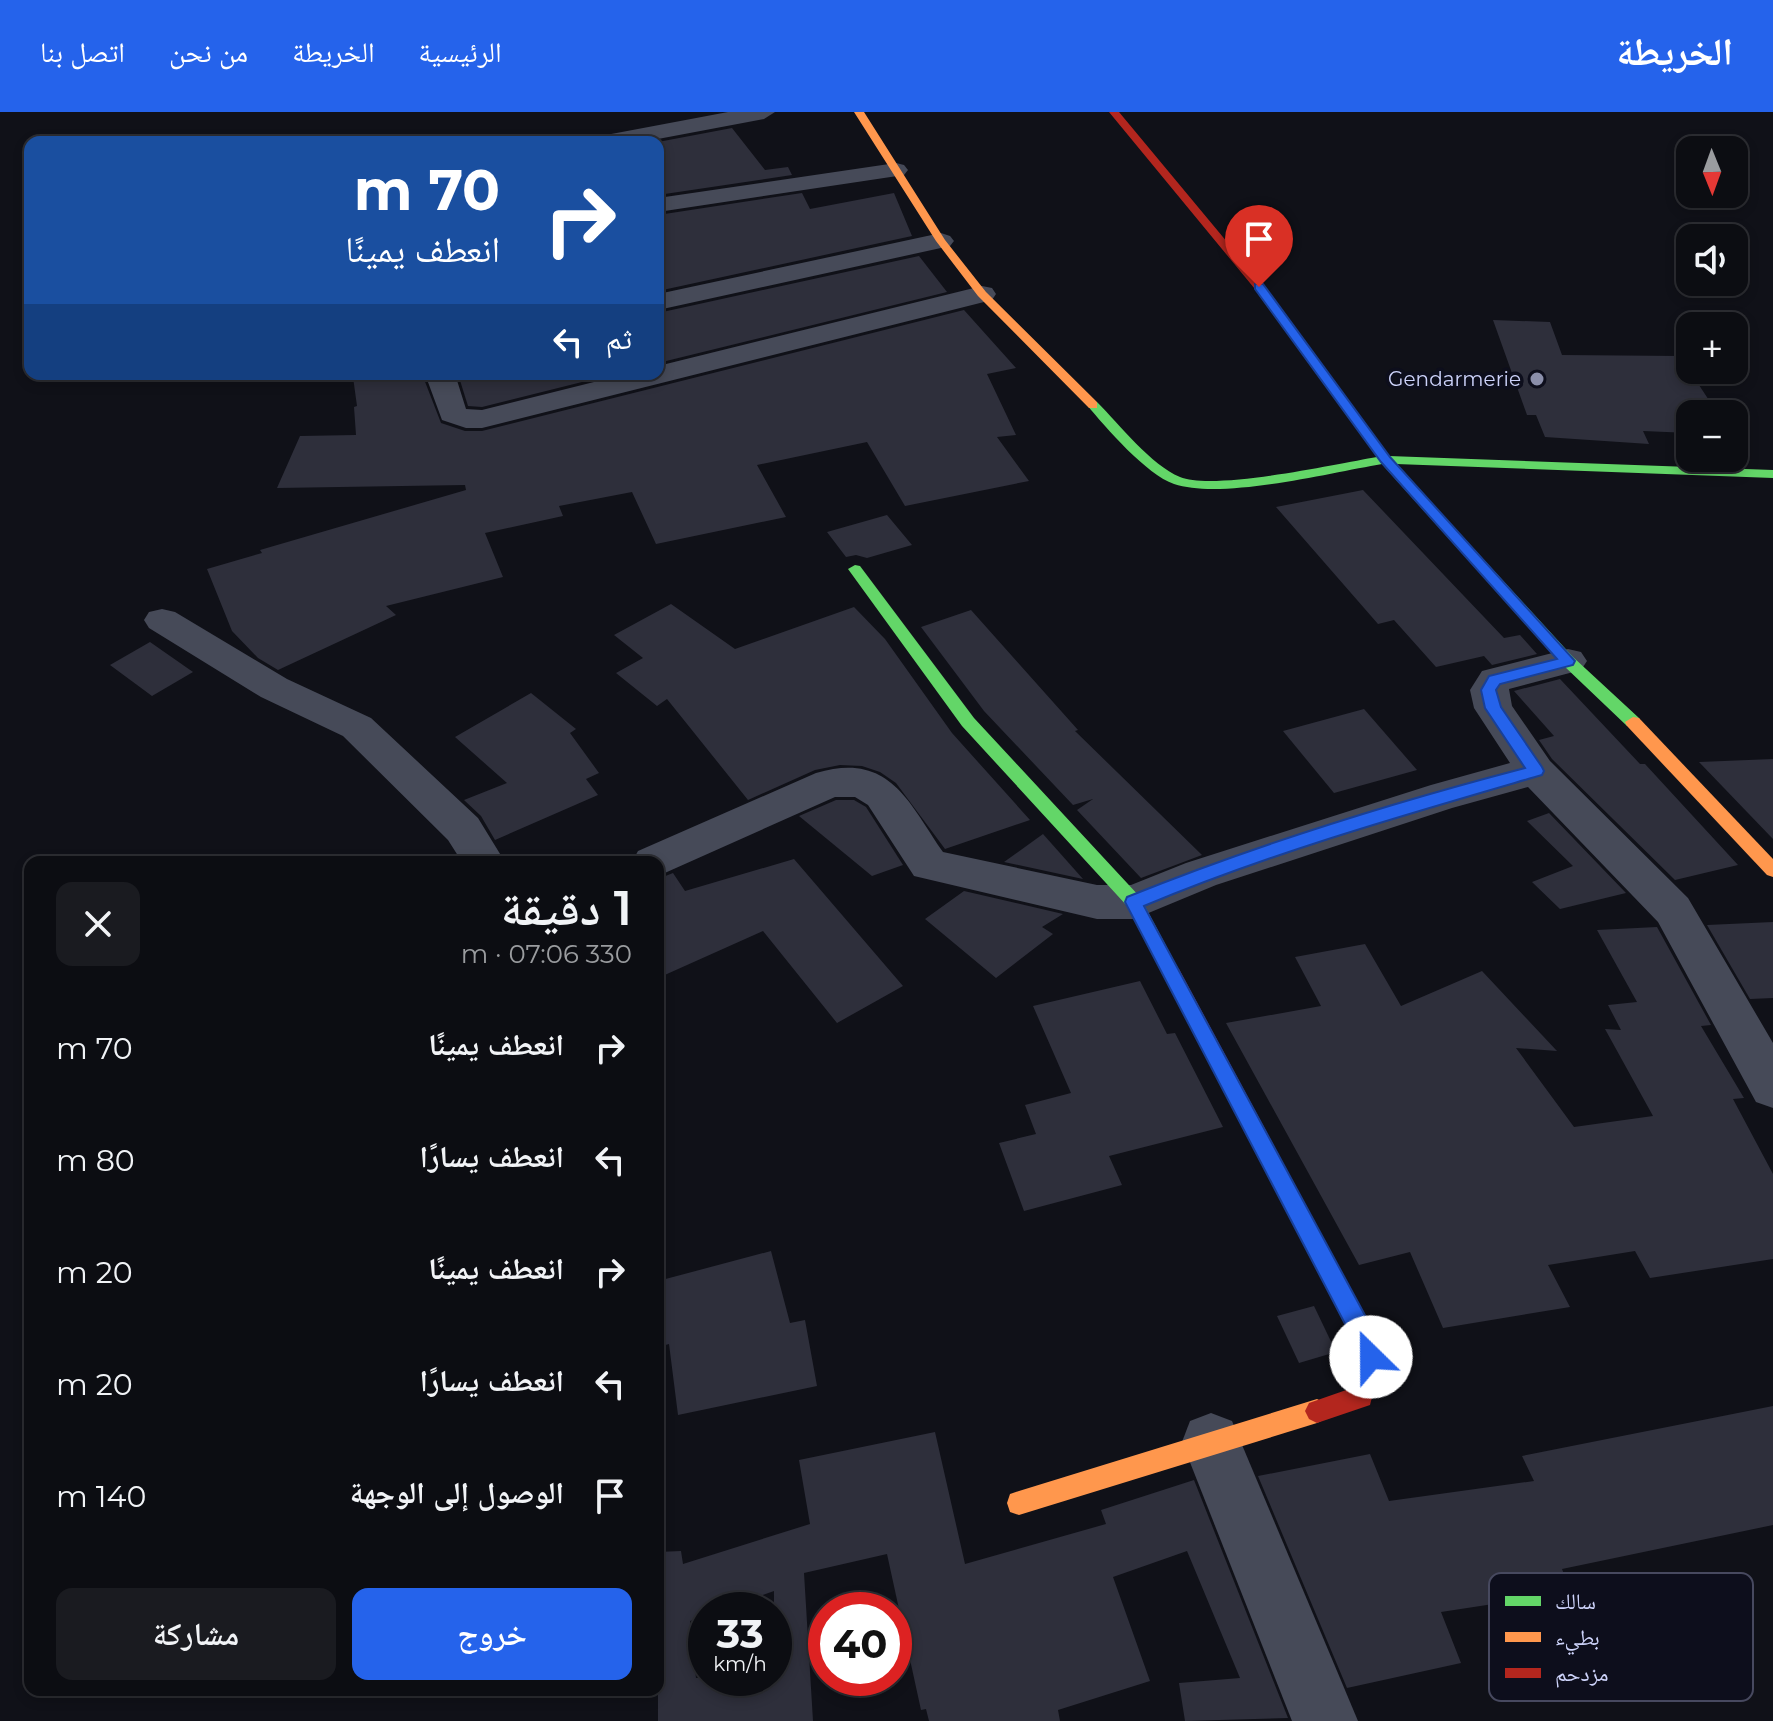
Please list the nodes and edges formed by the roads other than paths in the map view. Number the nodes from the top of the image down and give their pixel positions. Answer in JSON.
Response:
{"nodes":[{"id":1,"x":764,"y":112,"type":"edge"},
{"id":2,"x":859,"y":112,"type":"edge"},
{"id":3,"x":1114,"y":112,"type":"edge"},
{"id":4,"x":638,"y":136,"type":"edge"},
{"id":5,"x":896,"y":170,"type":"junction"},
{"id":6,"x":664,"y":204,"type":"edge"},
{"id":7,"x":941,"y":241,"type":"junction"},
{"id":8,"x":982,"y":294,"type":"junction"},
{"id":9,"x":664,"y":301,"type":"edge"},
{"id":10,"x":664,"y":374,"type":"edge"},
{"id":11,"x":442,"y":380,"type":"edge"},
{"id":12,"x":638,"y":380,"type":"edge"},
{"id":13,"x":1385,"y":460,"type":"junction"},
{"id":14,"x":1773,"y":474,"type":"edge"},
{"id":15,"x":855,"y":569,"type":"dead end"},
{"id":16,"x":162,"y":620,"type":"dead end"},
{"id":17,"x":1568,"y":661,"type":"junction"},
{"id":18,"x":1536,"y":771,"type":"junction"},
{"id":19,"x":480,"y":856,"type":"edge"},
{"id":20,"x":664,"y":857,"type":"edge"},
{"id":21,"x":1773,"y":870,"type":"edge"},
{"id":22,"x":1134,"y":902,"type":"junction"},
{"id":23,"x":1773,"y":1087,"type":"edge"},
{"id":24,"x":1211,"y":1442,"type":"junction"},
{"id":25,"x":1019,"y":1503,"type":"dead end"},
{"id":26,"x":1325,"y":1721,"type":"edge"}],
"edges":[{"from":1,"to":4,"type":"street"},
{"from":2,"to":5,"type":"street"},
{"from":3,"to":13,"type":"street"},
{"from":5,"to":6,"type":"street"},
{"from":5,"to":7,"type":"street"},
{"from":7,"to":8,"type":"street"},
{"from":7,"to":9,"type":"street"},
{"from":8,"to":10,"type":"street"},
{"from":8,"to":13,"type":"street"},
{"from":11,"to":12,"type":"street"},
{"from":13,"to":14,"type":"street"},
{"from":13,"to":17,"type":"street"},
{"from":15,"to":22,"type":"street"},
{"from":16,"to":19,"type":"street"},
{"from":17,"to":18,"type":"street"},
{"from":17,"to":21,"type":"street"},
{"from":18,"to":22,"type":"street"},
{"from":18,"to":23,"type":"street"},
{"from":20,"to":22,"type":"street"},
{"from":22,"to":24,"type":"street"},
{"from":24,"to":25,"type":"street"},
{"from":24,"to":26,"type":"street"}]}
